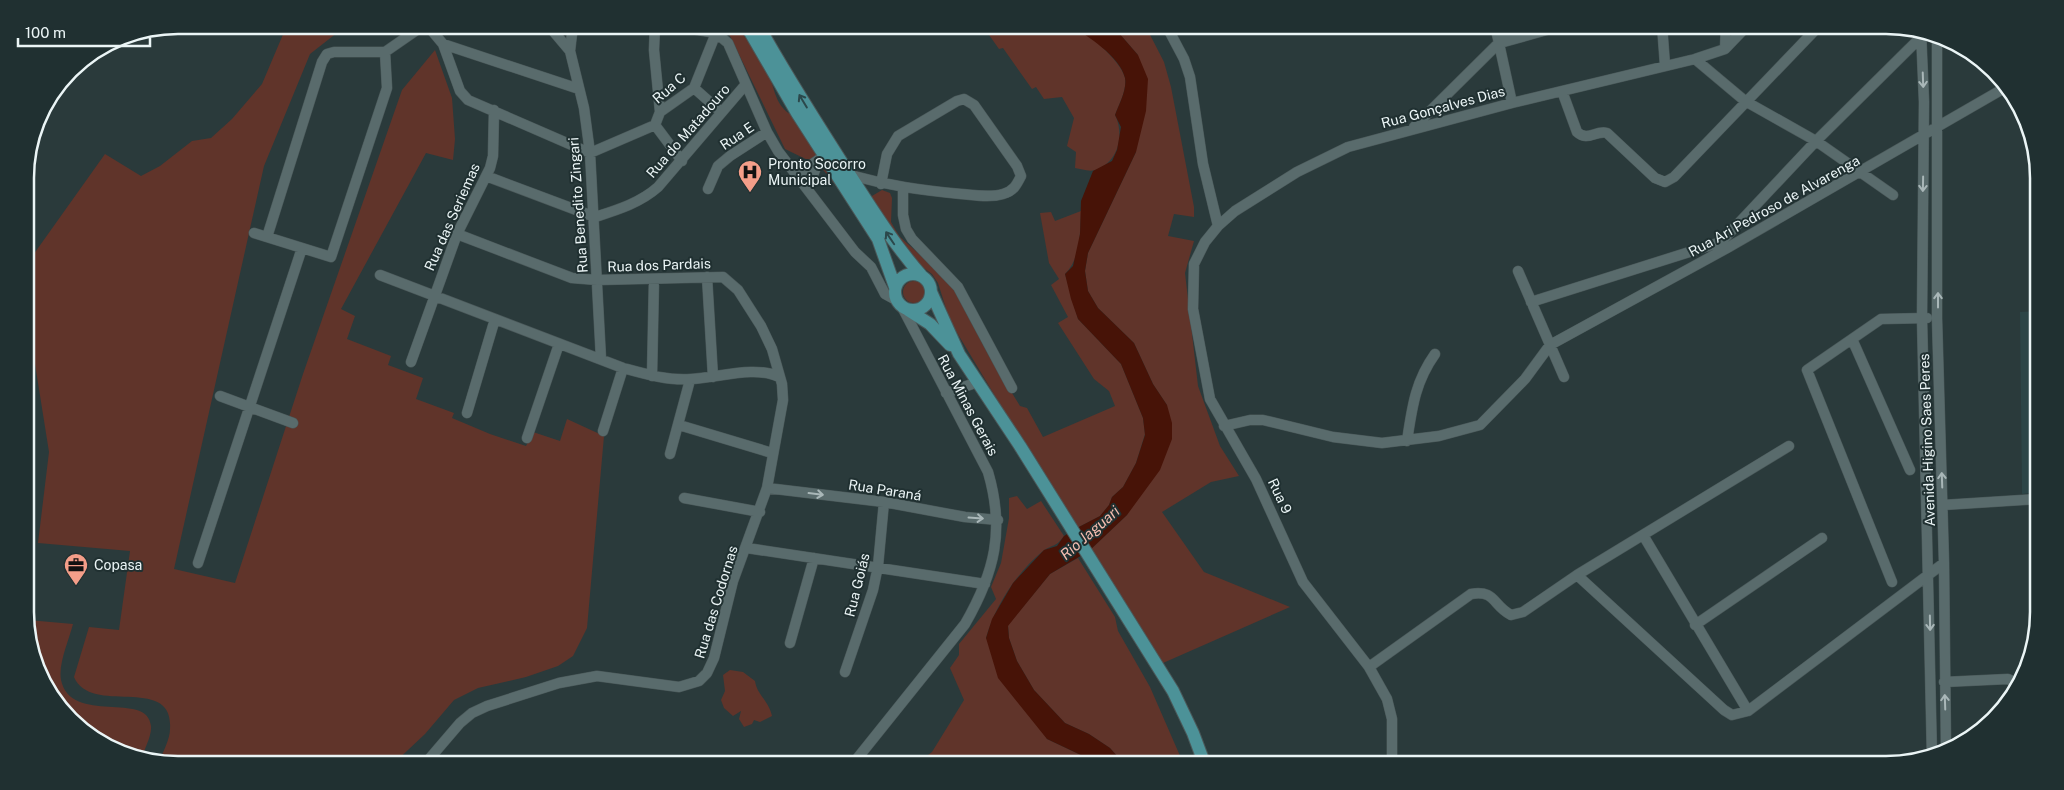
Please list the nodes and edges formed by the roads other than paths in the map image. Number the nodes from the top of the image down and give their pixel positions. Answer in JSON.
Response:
{"nodes":[{"id":1,"x":413,"y":34,"type":"edge"},
{"id":2,"x":434,"y":34,"type":"edge"},
{"id":3,"x":556,"y":34,"type":"edge"},
{"id":4,"x":572,"y":34,"type":"edge"},
{"id":5,"x":655,"y":34,"type":"edge"},
{"id":6,"x":716,"y":34,"type":"joint"},
{"id":7,"x":751,"y":34,"type":"edge"},
{"id":8,"x":763,"y":34,"type":"edge"},
{"id":9,"x":1171,"y":34,"type":"edge"},
{"id":10,"x":1497,"y":34,"type":"edge"},
{"id":11,"x":1508,"y":34,"type":"edge"},
{"id":12,"x":1532,"y":34,"type":"edge"},
{"id":13,"x":1663,"y":34,"type":"edge"},
{"id":14,"x":1726,"y":34,"type":"edge"},
{"id":15,"x":1739,"y":34,"type":"edge"},
{"id":16,"x":1811,"y":34,"type":"edge"},
{"id":17,"x":1918,"y":38,"type":"edge"},
{"id":18,"x":1923,"y":39,"type":"edge"},
{"id":19,"x":1499,"y":43,"type":"junction"},
{"id":20,"x":1937,"y":43,"type":"edge"},
{"id":21,"x":443,"y":44,"type":"junction"},
{"id":22,"x":1725,"y":49,"type":"junction"},
{"id":23,"x":570,"y":51,"type":"junction"},
{"id":24,"x":386,"y":52,"type":"junction"},
{"id":25,"x":1695,"y":59,"type":"junction"},
{"id":26,"x":1665,"y":65,"type":"junction"},
{"id":27,"x":746,"y":84,"type":"junction"},
{"id":28,"x":694,"y":88,"type":"junction"},
{"id":29,"x":579,"y":89,"type":"junction"},
{"id":30,"x":1999,"y":89,"type":"edge"},
{"id":31,"x":1562,"y":91,"type":"junction"},
{"id":32,"x":1745,"y":101,"type":"junction"},
{"id":33,"x":1512,"y":103,"type":"junction"},
{"id":34,"x":494,"y":110,"type":"junction"},
{"id":35,"x":660,"y":112,"type":"junction"},
{"id":36,"x":721,"y":112,"type":"junction"},
{"id":37,"x":655,"y":125,"type":"junction"},
{"id":38,"x":1938,"y":127,"type":"junction"},
{"id":39,"x":1414,"y":128,"type":"junction"},
{"id":40,"x":766,"y":132,"type":"junction"},
{"id":41,"x":1924,"y":135,"type":"junction"},
{"id":42,"x":1816,"y":141,"type":"junction"},
{"id":43,"x":590,"y":153,"type":"junction"},
{"id":44,"x":822,"y":157,"type":"junction"},
{"id":45,"x":682,"y":161,"type":"junction"},
{"id":46,"x":1860,"y":173,"type":"junction"},
{"id":47,"x":850,"y":175,"type":"junction"},
{"id":48,"x":486,"y":176,"type":"junction"},
{"id":49,"x":797,"y":176,"type":"junction"},
{"id":50,"x":881,"y":184,"type":"junction"},
{"id":51,"x":708,"y":189,"type":"dead end"},
{"id":52,"x":808,"y":189,"type":"junction"},
{"id":53,"x":903,"y":189,"type":"junction"},
{"id":54,"x":1893,"y":195,"type":"dead end"},
{"id":55,"x":595,"y":217,"type":"junction"},
{"id":56,"x":1218,"y":226,"type":"junction"},
{"id":57,"x":254,"y":233,"type":"dead end"},
{"id":58,"x":457,"y":234,"type":"junction"},
{"id":59,"x":267,"y":237,"type":"junction"},
{"id":60,"x":1725,"y":245,"type":"junction"},
{"id":61,"x":302,"y":248,"type":"junction"},
{"id":62,"x":1518,"y":271,"type":"dead end"},
{"id":63,"x":380,"y":275,"type":"dead end"},
{"id":64,"x":921,"y":275,"type":"junction"},
{"id":65,"x":707,"y":277,"type":"junction"},
{"id":66,"x":654,"y":279,"type":"junction"},
{"id":67,"x":597,"y":280,"type":"junction"},
{"id":68,"x":931,"y":292,"type":"junction"},
{"id":69,"x":433,"y":297,"type":"junction"},
{"id":70,"x":900,"y":301,"type":"junction"},
{"id":71,"x":1532,"y":302,"type":"junction"},
{"id":72,"x":1922,"y":318,"type":"junction"},
{"id":73,"x":1937,"y":318,"type":"junction"},
{"id":74,"x":495,"y":320,"type":"junction"},
{"id":75,"x":1852,"y":339,"type":"junction"},
{"id":76,"x":559,"y":344,"type":"junction"},
{"id":77,"x":1550,"y":345,"type":"junction"},
{"id":78,"x":958,"y":354,"type":"junction"},
{"id":79,"x":1435,"y":354,"type":"dead end"},
{"id":80,"x":601,"y":359,"type":"junction"},
{"id":81,"x":410,"y":362,"type":"dead end"},
{"id":82,"x":623,"y":368,"type":"junction"},
{"id":83,"x":652,"y":376,"type":"junction"},
{"id":84,"x":713,"y":377,"type":"junction"},
{"id":85,"x":779,"y":377,"type":"junction"},
{"id":86,"x":1564,"y":377,"type":"dead end"},
{"id":87,"x":690,"y":380,"type":"junction"},
{"id":88,"x":978,"y":382,"type":"junction"},
{"id":89,"x":1012,"y":388,"type":"dead end"},
{"id":90,"x":946,"y":393,"type":"junction"},
{"id":91,"x":220,"y":396,"type":"dead end"},
{"id":92,"x":250,"y":407,"type":"junction"},
{"id":93,"x":467,"y":413,"type":"dead end"},
{"id":94,"x":293,"y":423,"type":"dead end"},
{"id":95,"x":679,"y":425,"type":"junction"},
{"id":96,"x":1224,"y":426,"type":"junction"},
{"id":97,"x":603,"y":431,"type":"dead end"},
{"id":98,"x":527,"y":438,"type":"dead end"},
{"id":99,"x":1407,"y":441,"type":"junction"},
{"id":100,"x":1789,"y":446,"type":"dead end"},
{"id":101,"x":772,"y":453,"type":"junction"},
{"id":102,"x":670,"y":454,"type":"dead end"},
{"id":103,"x":1910,"y":470,"type":"dead end"},
{"id":104,"x":767,"y":488,"type":"junction"},
{"id":105,"x":684,"y":498,"type":"dead end"},
{"id":106,"x":2030,"y":500,"type":"edge"},
{"id":107,"x":884,"y":502,"type":"junction"},
{"id":108,"x":1943,"y":505,"type":"junction"},
{"id":109,"x":760,"y":512,"type":"junction"},
{"id":110,"x":998,"y":520,"type":"junction"},
{"id":111,"x":1643,"y":535,"type":"junction"},
{"id":112,"x":1822,"y":538,"type":"dead end"},
{"id":113,"x":747,"y":548,"type":"junction"},
{"id":114,"x":814,"y":558,"type":"junction"},
{"id":115,"x":198,"y":563,"type":"dead end"},
{"id":116,"x":1944,"y":563,"type":"junction"},
{"id":117,"x":878,"y":566,"type":"junction"},
{"id":118,"x":1577,"y":574,"type":"junction"},
{"id":119,"x":1929,"y":575,"type":"junction"},
{"id":120,"x":1892,"y":582,"type":"dead end"},
{"id":121,"x":985,"y":584,"type":"junction"},
{"id":122,"x":1911,"y":588,"type":"junction"},
{"id":123,"x":1929,"y":602,"type":"junction"},
{"id":124,"x":1695,"y":625,"type":"junction"},
{"id":125,"x":790,"y":643,"type":"dead end"},
{"id":126,"x":1369,"y":666,"type":"junction"},
{"id":127,"x":845,"y":672,"type":"dead end"},
{"id":128,"x":2012,"y":681,"type":"edge"},
{"id":129,"x":1944,"y":682,"type":"junction"},
{"id":130,"x":1748,"y":711,"type":"junction"},
{"id":131,"x":1931,"y":731,"type":"junction"},
{"id":132,"x":1946,"y":731,"type":"junction"},
{"id":133,"x":1946,"y":743,"type":"edge"},
{"id":134,"x":1932,"y":748,"type":"edge"},
{"id":135,"x":432,"y":756,"type":"edge"},
{"id":136,"x":859,"y":756,"type":"edge"},
{"id":137,"x":1202,"y":756,"type":"edge"},
{"id":138,"x":1392,"y":756,"type":"edge"}],
"edges":[{"from":1,"to":24,"type":"street"},
{"from":2,"to":21,"type":"street"},
{"from":3,"to":23,"type":"street"},
{"from":4,"to":23,"type":"street"},
{"from":5,"to":35,"type":"street"},
{"from":6,"to":27,"type":"street","name":"Rua Minas Gerais"},
{"from":6,"to":28,"type":"street","name":"Rua C"},
{"from":7,"to":44,"type":"main road"},
{"from":47,"to":8,"type":"main road","one_way":true},
{"from":9,"to":56,"type":"street"},
{"from":10,"to":19,"type":"street"},
{"from":11,"to":19,"type":"street"},
{"from":12,"to":19,"type":"street"},
{"from":13,"to":26,"type":"street"},
{"from":14,"to":22,"type":"street"},
{"from":15,"to":22,"type":"street"},
{"from":16,"to":32,"type":"street"},
{"from":17,"to":42,"type":"street"},
{"from":18,"to":41,"type":"street","name":"Avenida Higino Saes Peres","one_way":true},
{"from":19,"to":33,"type":"street"},
{"from":19,"to":39,"type":"street"},
{"from":20,"to":38,"type":"street","name":"Avenida Higino Saes Peres"},
{"from":21,"to":29,"type":"street"},
{"from":21,"to":34,"type":"street"},
{"from":22,"to":25,"type":"street","name":"Rua Gonçalves Dias"},
{"from":23,"to":29,"type":"street","name":"Rua Benedito Zingari"},
{"from":24,"to":59,"type":"street"},
{"from":24,"to":61,"type":"street"},
{"from":25,"to":26,"type":"street","name":"Rua Gonçalves Dias"},
{"from":25,"to":32,"type":"street"},
{"from":26,"to":31,"type":"street","name":"Rua Gonçalves Dias"},
{"from":27,"to":36,"type":"street","name":"Rua do Matadouro"},
{"from":27,"to":40,"type":"street","name":"Rua Minas Gerais"},
{"from":28,"to":35,"type":"street","name":"Rua C"},
{"from":28,"to":36,"type":"street"},
{"from":29,"to":43,"type":"street","name":"Rua Benedito Zingari"},
{"from":30,"to":38,"type":"street","name":"Rua Ari Pedroso de Alvarenga"},
{"from":31,"to":32,"type":"street"},
{"from":31,"to":33,"type":"street","name":"Rua Gonçalves Dias"},
{"from":32,"to":42,"type":"street"},
{"from":33,"to":39,"type":"street","name":"Rua Gonçalves Dias"},
{"from":34,"to":43,"type":"street"},
{"from":34,"to":48,"type":"street","name":"Rua das Seriemas"},
{"from":35,"to":37,"type":"street","name":"Rua C"},
{"from":36,"to":45,"type":"street","name":"Rua do Matadouro"},
{"from":37,"to":43,"type":"street","name":"Rua C"},
{"from":37,"to":45,"type":"street"},
{"from":38,"to":41,"type":"street","name":"Rua Ari Pedroso de Alvarenga"},
{"from":73,"to":38,"type":"street","name":"Avenida Higino Saes Peres","one_way":true},
{"from":39,"to":56,"type":"street","name":"Rua Gonçalves Dias"},
{"from":40,"to":49,"type":"street","name":"Rua Minas Gerais"},
{"from":40,"to":51,"type":"street","name":"Rua E"},
{"from":41,"to":46,"type":"street","name":"Rua Ari Pedroso de Alvarenga"},
{"from":41,"to":72,"type":"street","name":"Avenida Higino Saes Peres","one_way":true},
{"from":42,"to":46,"type":"street"},
{"from":42,"to":60,"type":"street"},
{"from":43,"to":55,"type":"street","name":"Rua Benedito Zingari"},
{"from":44,"to":49,"type":"street"},
{"from":44,"to":52,"type":"street"},
{"from":44,"to":70,"type":"main road"},
{"from":45,"to":55,"type":"street","name":"Rua do Matadouro"},
{"from":46,"to":54,"type":"street"},
{"from":46,"to":60,"type":"street","name":"Rua Ari Pedroso de Alvarenga"},
{"from":47,"to":50,"type":"street"},
{"from":64,"to":47,"type":"main road","one_way":true},
{"from":48,"to":55,"type":"street"},
{"from":48,"to":58,"type":"street","name":"Rua das Seriemas"},
{"from":49,"to":52,"type":"street","name":"Rua Minas Gerais"},
{"from":50,"to":53,"type":"street"},
{"from":50,"to":53,"type":"street"},
{"from":52,"to":70,"type":"street","name":"Rua Minas Gerais"},
{"from":53,"to":89,"type":"street"},
{"from":55,"to":67,"type":"street","name":"Rua Benedito Zingari"},
{"from":56,"to":96,"type":"street","name":"Rua 9"},
{"from":57,"to":59,"type":"street"},
{"from":58,"to":67,"type":"street","name":"Rua dos Pardais"},
{"from":58,"to":69,"type":"street","name":"Rua das Seriemas"},
{"from":59,"to":61,"type":"street"},
{"from":60,"to":71,"type":"street"},
{"from":60,"to":77,"type":"street","name":"Rua Ari Pedroso de Alvarenga"},
{"from":61,"to":92,"type":"street"},
{"from":62,"to":71,"type":"street"},
{"from":63,"to":69,"type":"street"},
{"from":64,"to":68,"type":"main road"},
{"from":64,"to":70,"type":"main road"},
{"from":65,"to":66,"type":"street","name":"Rua dos Pardais"},
{"from":65,"to":84,"type":"street"},
{"from":65,"to":85,"type":"street","name":"Rua dos Pardais"},
{"from":66,"to":67,"type":"street","name":"Rua dos Pardais"},
{"from":66,"to":83,"type":"street"},
{"from":67,"to":80,"type":"street","name":"Rua Benedito Zingari"},
{"from":68,"to":70,"type":"main road"},
{"from":68,"to":78,"type":"main road"},
{"from":69,"to":74,"type":"street"},
{"from":69,"to":81,"type":"street","name":"Rua das Seriemas"},
{"from":70,"to":78,"type":"main road"},
{"from":70,"to":90,"type":"street","name":"Rua Minas Gerais"},
{"from":71,"to":77,"type":"street"},
{"from":72,"to":73,"type":"street"},
{"from":72,"to":75,"type":"street"},
{"from":72,"to":119,"type":"street","name":"Avenida Higino Saes Peres"},
{"from":108,"to":73,"type":"street","name":"Avenida Higino Saes Peres","one_way":true},
{"from":74,"to":76,"type":"street"},
{"from":74,"to":93,"type":"street"},
{"from":75,"to":103,"type":"street"},
{"from":75,"to":120,"type":"street"},
{"from":76,"to":80,"type":"street"},
{"from":76,"to":98,"type":"street"},
{"from":77,"to":86,"type":"street"},
{"from":77,"to":99,"type":"street"},
{"from":78,"to":88,"type":"main road"},
{"from":79,"to":99,"type":"street"},
{"from":80,"to":82,"type":"street"},
{"from":82,"to":83,"type":"street"},
{"from":82,"to":97,"type":"street"},
{"from":83,"to":87,"type":"street"},
{"from":84,"to":85,"type":"street"},
{"from":84,"to":87,"type":"street"},
{"from":85,"to":101,"type":"street","name":"Rua das Codornas"},
{"from":87,"to":95,"type":"street"},
{"from":88,"to":90,"type":"street"},
{"from":88,"to":137,"type":"main road"},
{"from":90,"to":110,"type":"street","name":"Rua Minas Gerais"},
{"from":91,"to":92,"type":"street"},
{"from":92,"to":94,"type":"street"},
{"from":92,"to":115,"type":"street"},
{"from":95,"to":101,"type":"street"},
{"from":95,"to":102,"type":"street"},
{"from":96,"to":99,"type":"street"},
{"from":96,"to":126,"type":"street","name":"Rua 9"},
{"from":100,"to":111,"type":"street"},
{"from":101,"to":104,"type":"street","name":"Rua das Codornas"},
{"from":104,"to":107,"type":"street","name":"Rua Paraná","one_way":true},
{"from":104,"to":109,"type":"street","name":"Rua das Codornas"},
{"from":105,"to":109,"type":"street"},
{"from":106,"to":108,"type":"street"},
{"from":107,"to":110,"type":"street","name":"Rua Paraná","one_way":true},
{"from":107,"to":117,"type":"street","name":"Rua Goiás"},
{"from":108,"to":116,"type":"street","name":"Avenida Higino Saes Peres"},
{"from":109,"to":113,"type":"street","name":"Rua das Codornas"},
{"from":110,"to":121,"type":"street","name":"Rua Minas Gerais"},
{"from":111,"to":118,"type":"street"},
{"from":111,"to":124,"type":"street"},
{"from":112,"to":124,"type":"street"},
{"from":113,"to":114,"type":"street"},
{"from":113,"to":135,"type":"street","name":"Rua das Codornas"},
{"from":114,"to":117,"type":"street"},
{"from":114,"to":125,"type":"street"},
{"from":116,"to":119,"type":"street"},
{"from":116,"to":129,"type":"street","name":"Avenida Higino Saes Peres"},
{"from":117,"to":121,"type":"street"},
{"from":117,"to":127,"type":"street","name":"Rua Goiás"},
{"from":118,"to":126,"type":"street"},
{"from":118,"to":130,"type":"street"},
{"from":119,"to":122,"type":"street"},
{"from":119,"to":123,"type":"street","name":"Avenida Higino Saes Peres"},
{"from":121,"to":136,"type":"street","name":"Rua Minas Gerais"},
{"from":122,"to":123,"type":"street"},
{"from":122,"to":130,"type":"street"},
{"from":123,"to":131,"type":"street","name":"Avenida Higino Saes Peres","one_way":true},
{"from":124,"to":130,"type":"street"},
{"from":126,"to":138,"type":"street","name":"Rua 9"},
{"from":128,"to":129,"type":"street"},
{"from":132,"to":129,"type":"street","name":"Avenida Higino Saes Peres","one_way":true},
{"from":131,"to":132,"type":"street"},
{"from":131,"to":134,"type":"street","name":"Avenida Higino Saes Peres"},
{"from":132,"to":133,"type":"street","name":"Avenida Higino Saes Peres"}]}
